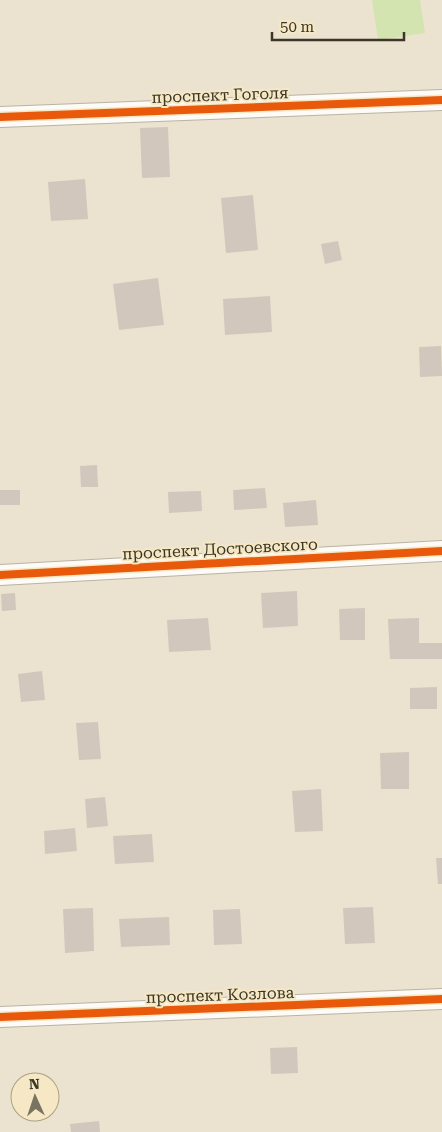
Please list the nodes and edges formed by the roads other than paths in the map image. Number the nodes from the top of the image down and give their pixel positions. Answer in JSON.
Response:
{"nodes":[{"id":1,"x":442,"y":100,"type":"edge"},
{"id":2,"x":0,"y":117,"type":"edge"},
{"id":3,"x":442,"y":551,"type":"edge"},
{"id":4,"x":0,"y":575,"type":"edge"},
{"id":5,"x":442,"y":1000,"type":"edge"},
{"id":6,"x":0,"y":1017,"type":"edge"}],
"edges":[{"from":1,"to":2,"type":"street","name":"проспект Гоголя"},
{"from":3,"to":4,"type":"street","name":"проспект Достоевского"},
{"from":5,"to":6,"type":"street","name":"проспект Козлова"}]}
